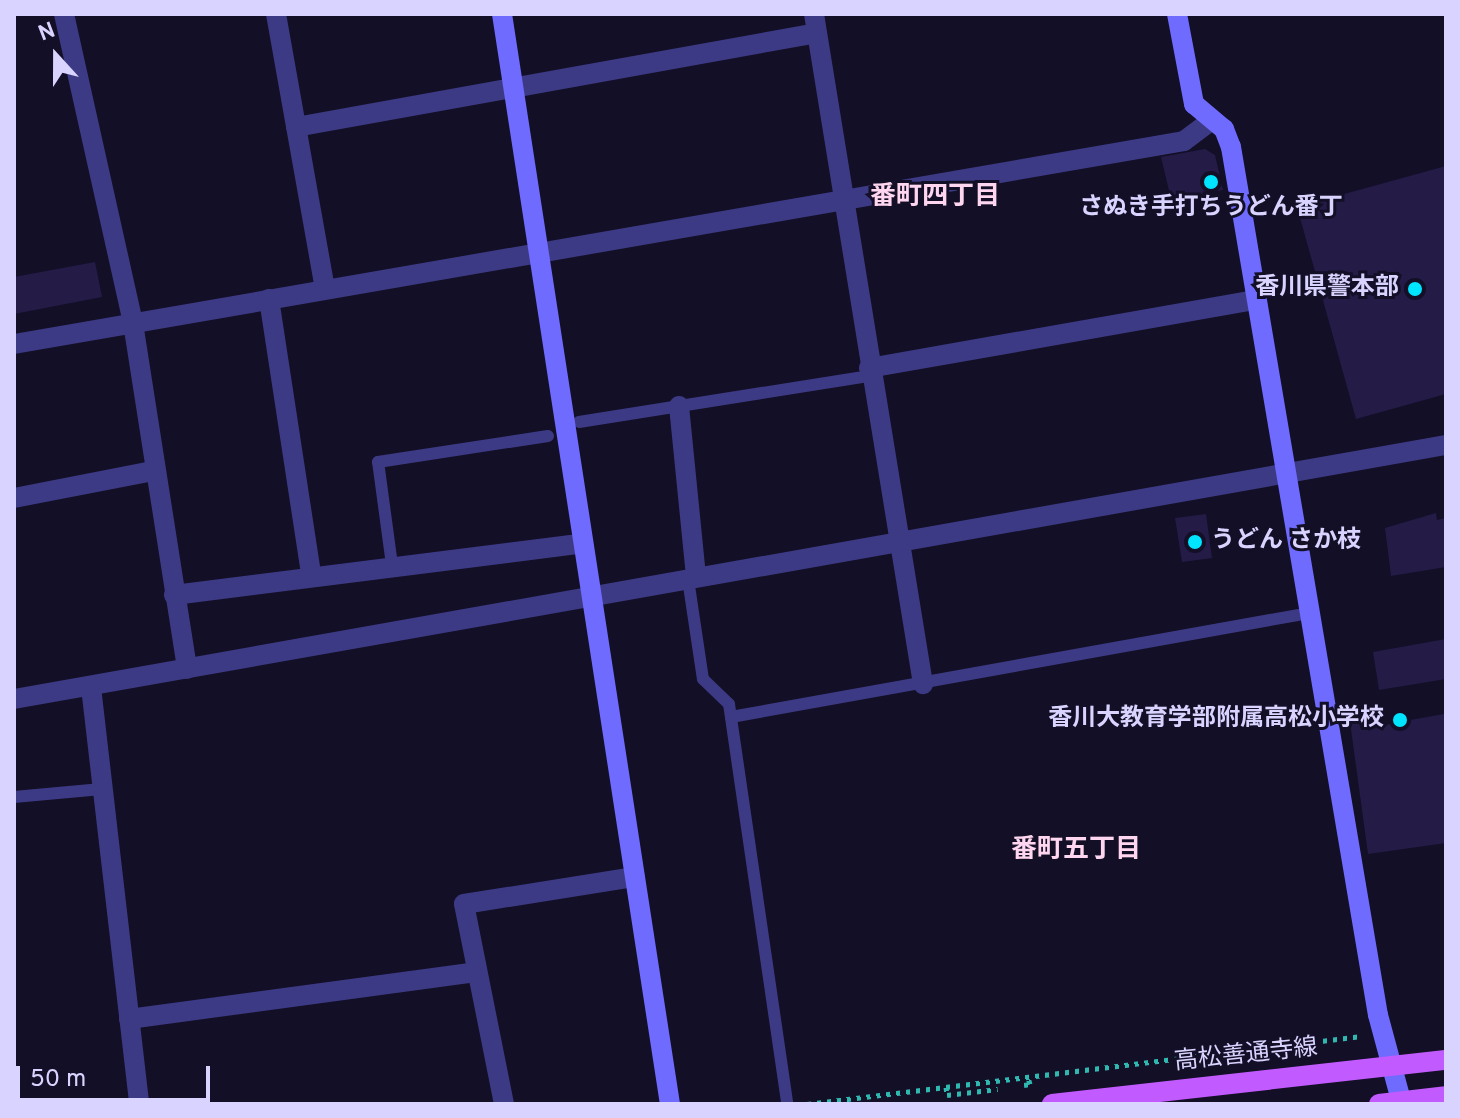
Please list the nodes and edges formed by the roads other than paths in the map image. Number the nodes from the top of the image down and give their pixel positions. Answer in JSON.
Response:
{"nodes":[{"id":1,"x":64,"y":14,"type":"edge"},
{"id":2,"x":276,"y":14,"type":"edge"},
{"id":3,"x":502,"y":14,"type":"edge"},
{"id":4,"x":1177,"y":14,"type":"edge"},
{"id":5,"x":815,"y":24,"type":"edge"},
{"id":6,"x":513,"y":86,"type":"junction"},
{"id":7,"x":1212,"y":120,"type":"junction"},
{"id":8,"x":296,"y":127,"type":"junction"},
{"id":9,"x":843,"y":201,"type":"junction"},
{"id":10,"x":538,"y":253,"type":"junction"},
{"id":11,"x":325,"y":289,"type":"junction"},
{"id":12,"x":269,"y":299,"type":"junction"},
{"id":13,"x":1256,"y":300,"type":"junction"},
{"id":14,"x":133,"y":323,"type":"junction"},
{"id":15,"x":14,"y":344,"type":"edge"},
{"id":16,"x":870,"y":372,"type":"junction"},
{"id":17,"x":679,"y":406,"type":"junction"},
{"id":18,"x":579,"y":422,"type":"dead end"},
{"id":19,"x":548,"y":436,"type":"dead end"},
{"id":20,"x":1446,"y":445,"type":"edge"},
{"id":21,"x":153,"y":471,"type":"junction"},
{"id":22,"x":1285,"y":474,"type":"junction"},
{"id":23,"x":14,"y":498,"type":"edge"},
{"id":24,"x":583,"y":543,"type":"junction"},
{"id":25,"x":898,"y":544,"type":"junction"},
{"id":26,"x":392,"y":565,"type":"junction"},
{"id":27,"x":311,"y":575,"type":"junction"},
{"id":28,"x":692,"y":578,"type":"junction"},
{"id":29,"x":174,"y":595,"type":"junction"},
{"id":30,"x":591,"y":596,"type":"junction"},
{"id":31,"x":1309,"y":613,"type":"junction"},
{"id":32,"x":187,"y":669,"type":"junction"},
{"id":33,"x":923,"y":684,"type":"junction"},
{"id":34,"x":91,"y":687,"type":"junction"},
{"id":35,"x":14,"y":699,"type":"edge"},
{"id":36,"x":731,"y":717,"type":"junction"},
{"id":37,"x":102,"y":789,"type":"junction"},
{"id":38,"x":14,"y":797,"type":"edge"},
{"id":39,"x":635,"y":877,"type":"junction"},
{"id":40,"x":476,"y":972,"type":"junction"},
{"id":41,"x":129,"y":1019,"type":"junction"},
{"id":42,"x":1446,"y":1060,"type":"edge"},
{"id":43,"x":1390,"y":1066,"type":"junction"},
{"id":44,"x":1446,"y":1096,"type":"edge"},
{"id":45,"x":1401,"y":1103,"type":"edge"},
{"id":46,"x":139,"y":1104,"type":"edge"},
{"id":47,"x":504,"y":1104,"type":"edge"},
{"id":48,"x":670,"y":1104,"type":"edge"},
{"id":49,"x":787,"y":1104,"type":"edge"},
{"id":50,"x":1052,"y":1104,"type":"edge"},
{"id":51,"x":1379,"y":1104,"type":"edge"}],
"edges":[{"from":1,"to":14,"type":"street"},
{"from":2,"to":8,"type":"street"},
{"from":3,"to":6,"type":"street"},
{"from":4,"to":7,"type":"street"},
{"from":5,"to":6,"type":"street"},
{"from":5,"to":9,"type":"street"},
{"from":6,"to":8,"type":"street"},
{"from":6,"to":10,"type":"street"},
{"from":7,"to":9,"type":"street"},
{"from":7,"to":13,"type":"street"},
{"from":8,"to":11,"type":"street"},
{"from":9,"to":10,"type":"street"},
{"from":9,"to":16,"type":"street"},
{"from":10,"to":11,"type":"street"},
{"from":10,"to":24,"type":"street"},
{"from":11,"to":12,"type":"street"},
{"from":12,"to":14,"type":"street"},
{"from":12,"to":27,"type":"street"},
{"from":13,"to":16,"type":"street"},
{"from":13,"to":22,"type":"street"},
{"from":14,"to":15,"type":"street"},
{"from":14,"to":21,"type":"street"},
{"from":16,"to":17,"type":"lane"},
{"from":16,"to":25,"type":"street"},
{"from":17,"to":18,"type":"lane"},
{"from":17,"to":28,"type":"street"},
{"from":19,"to":26,"type":"lane"},
{"from":20,"to":22,"type":"street"},
{"from":21,"to":23,"type":"street"},
{"from":21,"to":29,"type":"street"},
{"from":22,"to":25,"type":"street"},
{"from":22,"to":31,"type":"street"},
{"from":24,"to":26,"type":"street"},
{"from":24,"to":30,"type":"street"},
{"from":25,"to":28,"type":"street"},
{"from":25,"to":33,"type":"street"},
{"from":26,"to":27,"type":"street"},
{"from":27,"to":29,"type":"street"},
{"from":28,"to":30,"type":"street"},
{"from":28,"to":36,"type":"lane"},
{"from":29,"to":32,"type":"street"},
{"from":30,"to":32,"type":"street"},
{"from":30,"to":39,"type":"street"},
{"from":31,"to":33,"type":"lane"},
{"from":31,"to":43,"type":"street"},
{"from":32,"to":34,"type":"street"},
{"from":33,"to":36,"type":"lane"},
{"from":34,"to":35,"type":"street"},
{"from":34,"to":37,"type":"street"},
{"from":36,"to":49,"type":"lane"},
{"from":37,"to":38,"type":"lane"},
{"from":37,"to":41,"type":"street"},
{"from":39,"to":40,"type":"street"},
{"from":39,"to":48,"type":"street"},
{"from":40,"to":41,"type":"street"},
{"from":40,"to":47,"type":"street"},
{"from":41,"to":46,"type":"street"},
{"from":42,"to":43,"type":"main road","name":"高松善通寺線"},
{"from":43,"to":45,"type":"street"},
{"from":43,"to":50,"type":"main road","name":"高松善通寺線"},
{"from":44,"to":45,"type":"main road"},
{"from":45,"to":51,"type":"main road"}]}
